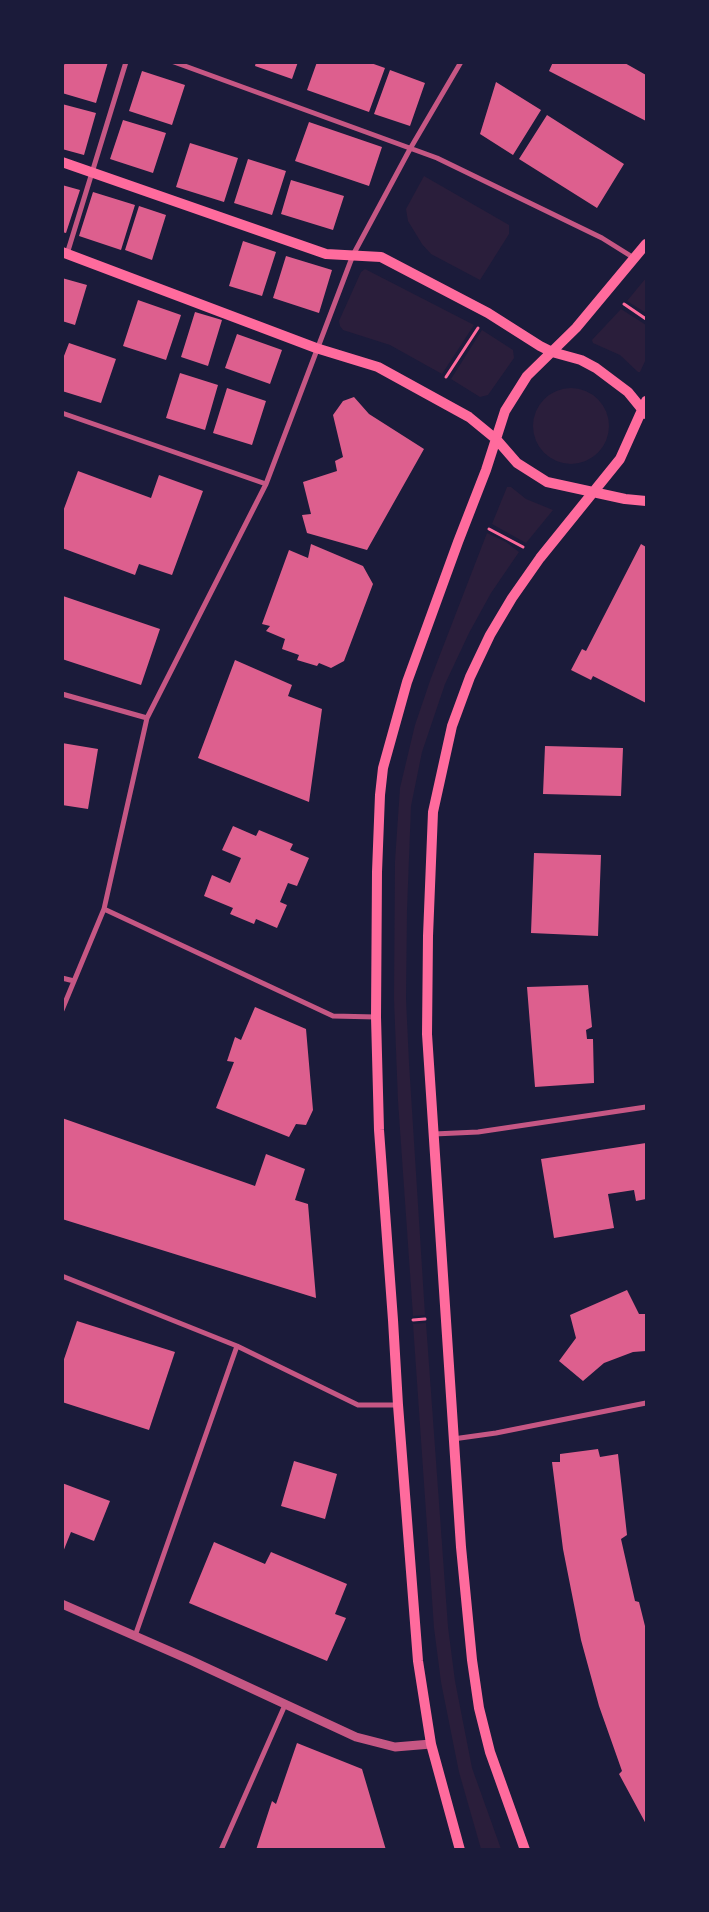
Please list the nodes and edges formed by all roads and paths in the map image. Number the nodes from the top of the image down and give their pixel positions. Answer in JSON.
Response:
{"nodes":[{"id":1,"x":126,"y":62,"type":"edge"},
{"id":2,"x":174,"y":62,"type":"edge"},
{"id":3,"x":461,"y":62,"type":"edge"},
{"id":4,"x":410,"y":149,"type":"junction"},
{"id":5,"x":62,"y":162,"type":"edge"},
{"id":6,"x":92,"y":172,"type":"junction"},
{"id":7,"x":646,"y":244,"type":"edge"},
{"id":8,"x":65,"y":253,"type":"edge"},
{"id":9,"x":353,"y":255,"type":"junction"},
{"id":10,"x":634,"y":258,"type":"junction"},
{"id":11,"x":624,"y":304,"type":"dead end"},
{"id":12,"x":646,"y":319,"type":"edge"},
{"id":13,"x":478,"y":328,"type":"dead end"},
{"id":14,"x":316,"y":348,"type":"junction"},
{"id":15,"x":552,"y":352,"type":"junction"},
{"id":16,"x":446,"y":377,"type":"dead end"},
{"id":17,"x":645,"y":409,"type":"edge"},
{"id":18,"x":62,"y":413,"type":"edge"},
{"id":19,"x":497,"y":440,"type":"junction"},
{"id":20,"x":266,"y":484,"type":"junction"},
{"id":21,"x":593,"y":491,"type":"junction"},
{"id":22,"x":646,"y":501,"type":"edge"},
{"id":23,"x":490,"y":529,"type":"dead end"},
{"id":24,"x":523,"y":547,"type":"dead end"},
{"id":25,"x":62,"y":694,"type":"edge"},
{"id":26,"x":147,"y":718,"type":"junction"},
{"id":27,"x":104,"y":909,"type":"junction"},
{"id":28,"x":62,"y":978,"type":"edge"},
{"id":29,"x":74,"y":982,"type":"junction"},
{"id":30,"x":62,"y":1010,"type":"edge"},
{"id":31,"x":376,"y":1018,"type":"junction"},
{"id":32,"x":646,"y":1107,"type":"edge"},
{"id":33,"x":433,"y":1134,"type":"junction"},
{"id":34,"x":62,"y":1276,"type":"edge"},
{"id":35,"x":426,"y":1319,"type":"dead end"},
{"id":36,"x":412,"y":1320,"type":"dead end"},
{"id":37,"x":237,"y":1346,"type":"junction"},
{"id":38,"x":646,"y":1403,"type":"edge"},
{"id":39,"x":398,"y":1405,"type":"junction"},
{"id":40,"x":453,"y":1439,"type":"junction"},
{"id":41,"x":62,"y":1604,"type":"edge"},
{"id":42,"x":135,"y":1637,"type":"junction"},
{"id":43,"x":285,"y":1705,"type":"junction"},
{"id":44,"x":431,"y":1744,"type":"junction"},
{"id":45,"x":221,"y":1850,"type":"edge"},
{"id":46,"x":460,"y":1850,"type":"edge"},
{"id":47,"x":526,"y":1850,"type":"edge"}],
"edges":[{"from":1,"to":6,"type":"street"},
{"from":2,"to":4,"type":"street"},
{"from":3,"to":4,"type":"street"},
{"from":4,"to":9,"type":"street"},
{"from":4,"to":10,"type":"street"},
{"from":5,"to":6,"type":"main road"},
{"from":6,"to":8,"type":"street"},
{"from":6,"to":9,"type":"main road"},
{"from":7,"to":10,"type":"main road"},
{"from":8,"to":14,"type":"main road"},
{"from":9,"to":14,"type":"street"},
{"from":9,"to":15,"type":"main road"},
{"from":10,"to":15,"type":"main road"},
{"from":11,"to":12,"type":"path"},
{"from":13,"to":16,"type":"path"},
{"from":14,"to":19,"type":"main road"},
{"from":14,"to":20,"type":"street"},
{"from":15,"to":17,"type":"main road"},
{"from":15,"to":19,"type":"main road"},
{"from":17,"to":21,"type":"main road"},
{"from":18,"to":20,"type":"street"},
{"from":19,"to":21,"type":"main road"},
{"from":19,"to":31,"type":"main road"},
{"from":20,"to":26,"type":"street"},
{"from":21,"to":22,"type":"main road"},
{"from":21,"to":33,"type":"main road"},
{"from":23,"to":24,"type":"path"},
{"from":25,"to":26,"type":"street"},
{"from":26,"to":27,"type":"street"},
{"from":27,"to":29,"type":"street"},
{"from":27,"to":31,"type":"street"},
{"from":28,"to":29,"type":"street"},
{"from":29,"to":30,"type":"street"},
{"from":31,"to":39,"type":"main road"},
{"from":32,"to":33,"type":"street"},
{"from":33,"to":40,"type":"main road"},
{"from":34,"to":37,"type":"street"},
{"from":35,"to":36,"type":"path"},
{"from":37,"to":39,"type":"street"},
{"from":37,"to":42,"type":"street"},
{"from":38,"to":40,"type":"street"},
{"from":39,"to":44,"type":"main road"},
{"from":40,"to":47,"type":"main road"},
{"from":41,"to":42,"type":"street"},
{"from":42,"to":43,"type":"street"},
{"from":43,"to":44,"type":"street"},
{"from":43,"to":45,"type":"street"},
{"from":44,"to":46,"type":"main road"}]}
